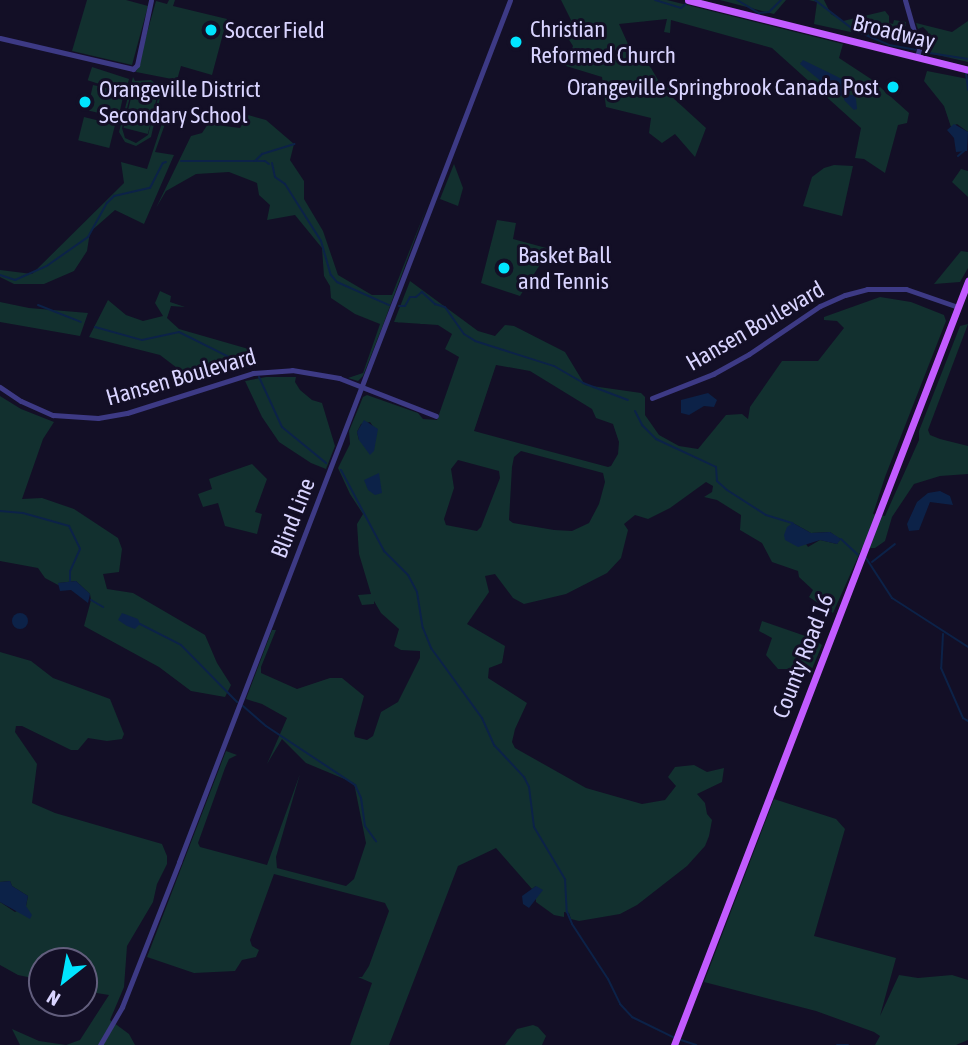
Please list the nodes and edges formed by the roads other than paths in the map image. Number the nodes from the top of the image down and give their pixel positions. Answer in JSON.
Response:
{"nodes":[{"id":1,"x":151,"y":0,"type":"edge"},
{"id":2,"x":510,"y":0,"type":"edge"},
{"id":3,"x":688,"y":0,"type":"edge"},
{"id":4,"x":905,"y":0,"type":"edge"},
{"id":5,"x":0,"y":38,"type":"edge"},
{"id":6,"x":917,"y":58,"type":"junction"},
{"id":7,"x":968,"y":70,"type":"edge"},
{"id":8,"x":968,"y":281,"type":"edge"},
{"id":9,"x":958,"y":307,"type":"junction"},
{"id":10,"x":0,"y":387,"type":"edge"},
{"id":11,"x":363,"y":388,"type":"junction"},
{"id":12,"x":652,"y":398,"type":"dead end"},
{"id":13,"x":436,"y":416,"type":"dead end"},
{"id":14,"x":100,"y":1045,"type":"edge"},
{"id":15,"x":674,"y":1045,"type":"edge"}],
"edges":[{"from":1,"to":5,"type":"street"},
{"from":2,"to":11,"type":"street","name":"Blind Line"},
{"from":3,"to":6,"type":"main road","name":"Broadway"},
{"from":4,"to":6,"type":"street"},
{"from":6,"to":7,"type":"main road","name":"Broadway"},
{"from":8,"to":9,"type":"main road","name":"County Road 16"},
{"from":9,"to":12,"type":"street","name":"Hansen Boulevard"},
{"from":9,"to":15,"type":"main road","name":"County Road 16"},
{"from":10,"to":11,"type":"street","name":"Hansen Boulevard"},
{"from":11,"to":13,"type":"street","name":"Hansen Boulevard"},
{"from":11,"to":14,"type":"street","name":"Blind Line"}]}
